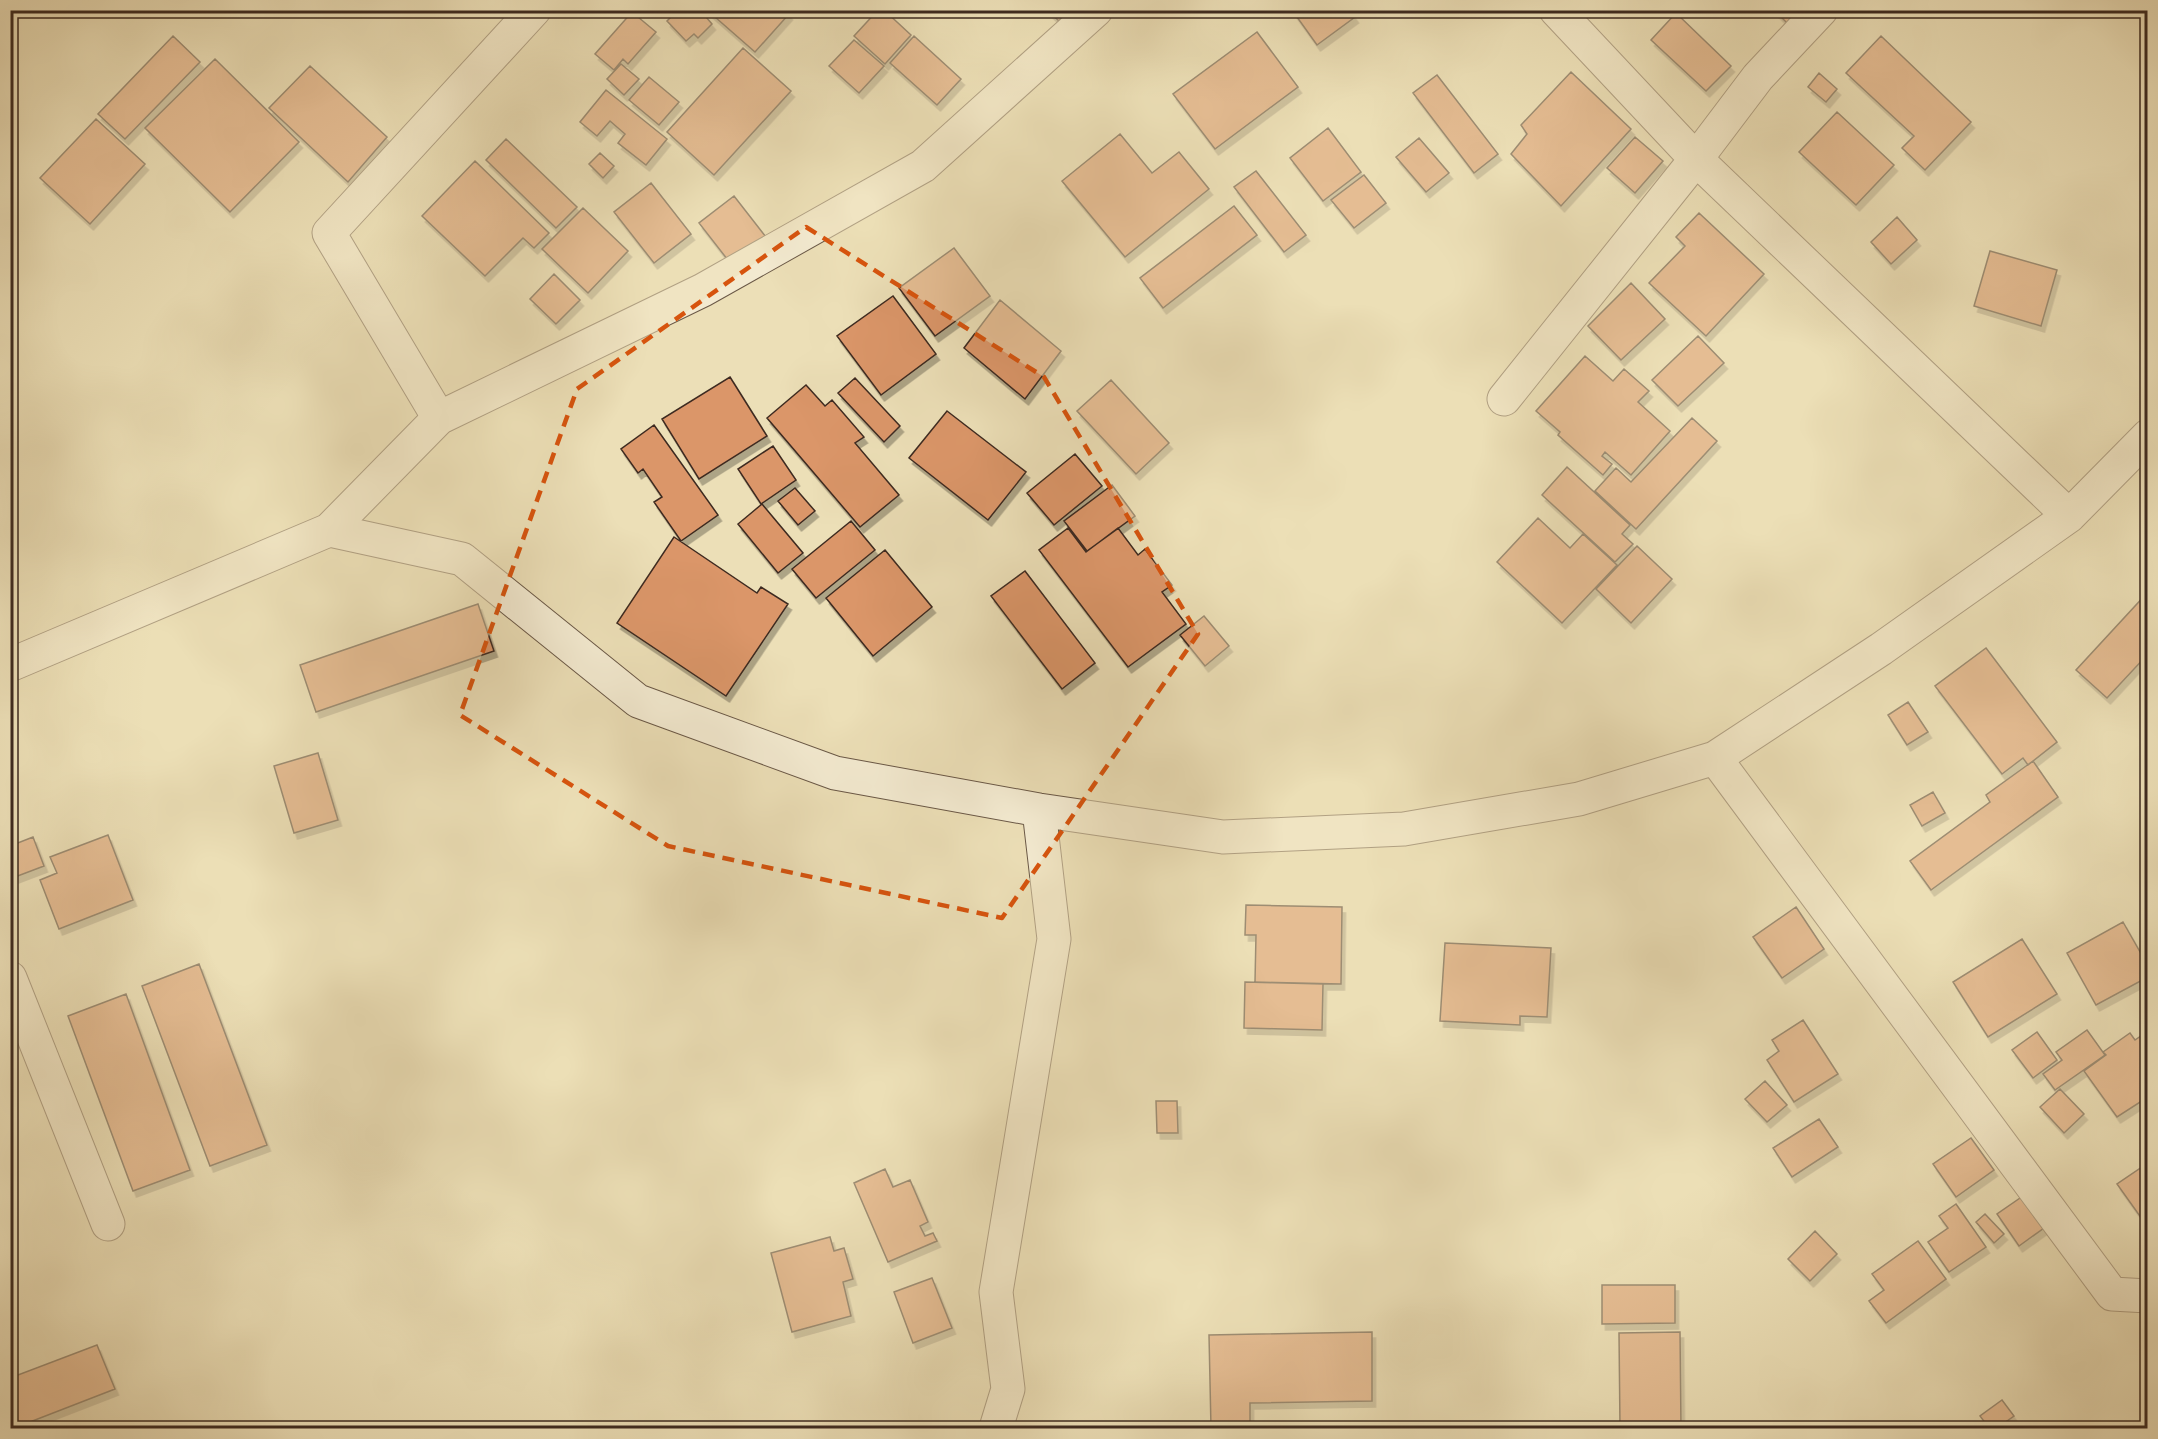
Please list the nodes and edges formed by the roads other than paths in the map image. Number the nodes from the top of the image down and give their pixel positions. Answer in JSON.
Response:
{"nodes":[{"id":1,"x":534,"y":10,"type":"edge"},
{"id":2,"x":1096,"y":10,"type":"edge"},
{"id":3,"x":1556,"y":10,"type":"edge"},
{"id":4,"x":1821,"y":10,"type":"edge"},
{"id":5,"x":1696,"y":159,"type":"junction"},
{"id":6,"x":1504,"y":399,"type":"dead end"},
{"id":7,"x":439,"y":418,"type":"junction"},
{"id":8,"x":2148,"y":436,"type":"edge"},
{"id":9,"x":2069,"y":516,"type":"junction"},
{"id":10,"x":329,"y":530,"type":"junction"},
{"id":11,"x":10,"y":665,"type":"edge"},
{"id":12,"x":1715,"y":758,"type":"junction"},
{"id":13,"x":1039,"y":810,"type":"junction"},
{"id":14,"x":10,"y":978,"type":"edge"},
{"id":15,"x":108,"y":1224,"type":"dead end"},
{"id":16,"x":2148,"y":1296,"type":"edge"},
{"id":17,"x":996,"y":1428,"type":"edge"}],
"edges":[{"from":1,"to":7,"type":"street"},
{"from":2,"to":7,"type":"street"},
{"from":3,"to":5,"type":"street"},
{"from":4,"to":5,"type":"street"},
{"from":5,"to":6,"type":"street"},
{"from":5,"to":9,"type":"street"},
{"from":7,"to":10,"type":"street"},
{"from":8,"to":9,"type":"street"},
{"from":9,"to":12,"type":"street"},
{"from":10,"to":11,"type":"street"},
{"from":10,"to":13,"type":"street"},
{"from":12,"to":13,"type":"street"},
{"from":12,"to":16,"type":"street"},
{"from":13,"to":17,"type":"street"},
{"from":14,"to":15,"type":"street"}]}
